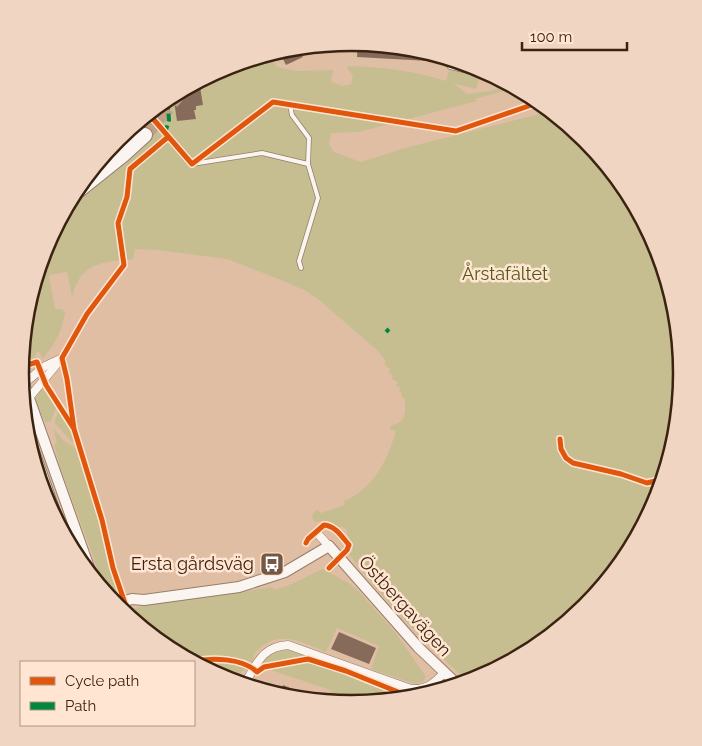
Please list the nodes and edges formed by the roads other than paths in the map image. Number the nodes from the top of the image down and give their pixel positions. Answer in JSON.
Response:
{"nodes":[{"id":1,"x":290,"y":105,"type":"dead end"},
{"id":2,"x":135,"y":134,"type":"tunnel mouth"},
{"id":3,"x":192,"y":164,"type":"dead end"},
{"id":4,"x":308,"y":164,"type":"junction"},
{"id":5,"x":95,"y":177,"type":"edge"},
{"id":6,"x":301,"y":268,"type":"dead end"},
{"id":7,"x":29,"y":380,"type":"edge"},
{"id":8,"x":29,"y":396,"type":"edge"},
{"id":9,"x":32,"y":417,"type":"edge"},
{"id":10,"x":317,"y":533,"type":"dead end"},
{"id":11,"x":329,"y":546,"type":"junction"},
{"id":12,"x":83,"y":552,"type":"edge"},
{"id":13,"x":144,"y":600,"type":"junction"},
{"id":14,"x":124,"y":601,"type":"edge"},
{"id":15,"x":129,"y":606,"type":"edge"},
{"id":16,"x":444,"y":673,"type":"junction"},
{"id":17,"x":248,"y":678,"type":"edge"},
{"id":18,"x":451,"y":679,"type":"edge"},
{"id":19,"x":433,"y":684,"type":"edge"},
{"id":20,"x":414,"y":689,"type":"edge"}],
"edges":[{"from":1,"to":4,"type":"lane"},
{"from":2,"to":5,"type":"highway"},
{"from":3,"to":4,"type":"lane"},
{"from":4,"to":6,"type":"lane"},
{"from":7,"to":8,"type":"street"},
{"from":9,"to":12,"type":"street"},
{"from":10,"to":11,"type":"street"},
{"from":11,"to":13,"type":"street"},
{"from":11,"to":16,"type":"street","name":"Östbergavägen"},
{"from":13,"to":14,"type":"street"},
{"from":13,"to":15,"type":"street"},
{"from":16,"to":18,"type":"street","name":"Östbergavägen"},
{"from":16,"to":19,"type":"street"},
{"from":17,"to":20,"type":"street"}]}
